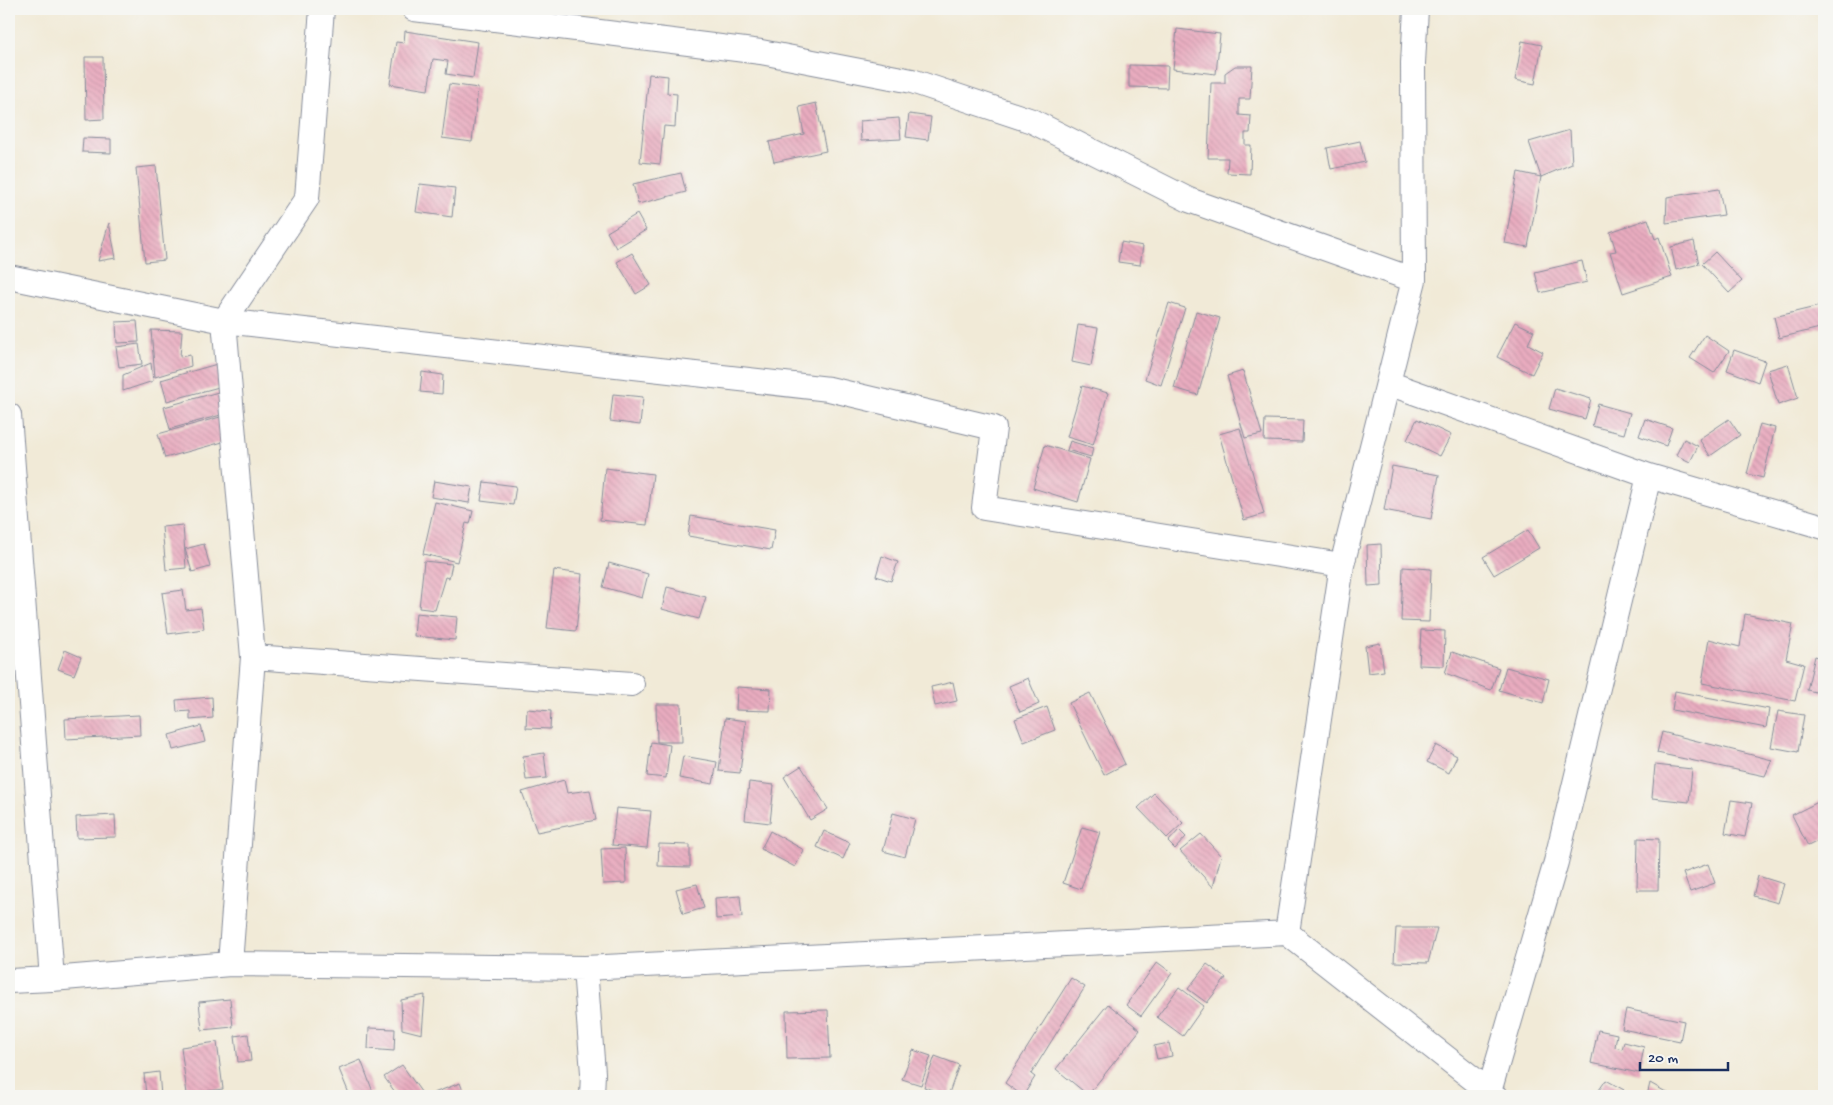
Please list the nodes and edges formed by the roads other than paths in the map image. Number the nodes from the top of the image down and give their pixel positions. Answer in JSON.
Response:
{"nodes":[{"id":1,"x":322,"y":9,"type":"edge"},
{"id":2,"x":414,"y":9,"type":"edge"},
{"id":3,"x":1416,"y":9,"type":"edge"},
{"id":4,"x":9,"y":277,"type":"edge"},
{"id":5,"x":1414,"y":280,"type":"junction"},
{"id":6,"x":224,"y":321,"type":"junction"},
{"id":7,"x":1388,"y":383,"type":"junction"},
{"id":8,"x":9,"y":415,"type":"edge"},
{"id":9,"x":1649,"y":476,"type":"junction"},
{"id":10,"x":1824,"y":527,"type":"edge"},
{"id":11,"x":1342,"y":564,"type":"junction"},
{"id":12,"x":253,"y":657,"type":"junction"},
{"id":13,"x":632,"y":684,"type":"dead end"},
{"id":14,"x":1287,"y":932,"type":"junction"},
{"id":15,"x":230,"y":964,"type":"junction"},
{"id":16,"x":585,"y":968,"type":"junction"},
{"id":17,"x":52,"y":979,"type":"junction"},
{"id":18,"x":9,"y":981,"type":"edge"},
{"id":19,"x":1492,"y":1094,"type":"edge"},
{"id":20,"x":592,"y":1096,"type":"edge"}],
"edges":[{"from":1,"to":6,"type":"street"},
{"from":2,"to":5,"type":"street"},
{"from":3,"to":5,"type":"street"},
{"from":4,"to":6,"type":"street"},
{"from":5,"to":7,"type":"street"},
{"from":6,"to":11,"type":"street"},
{"from":6,"to":12,"type":"street"},
{"from":7,"to":9,"type":"street"},
{"from":7,"to":11,"type":"street"},
{"from":8,"to":17,"type":"street"},
{"from":9,"to":10,"type":"street"},
{"from":9,"to":19,"type":"street"},
{"from":11,"to":14,"type":"street"},
{"from":12,"to":13,"type":"street"},
{"from":12,"to":15,"type":"street"},
{"from":14,"to":16,"type":"street"},
{"from":14,"to":19,"type":"street"},
{"from":15,"to":16,"type":"street"},
{"from":15,"to":17,"type":"street"},
{"from":16,"to":20,"type":"street"},
{"from":17,"to":18,"type":"street"}]}
